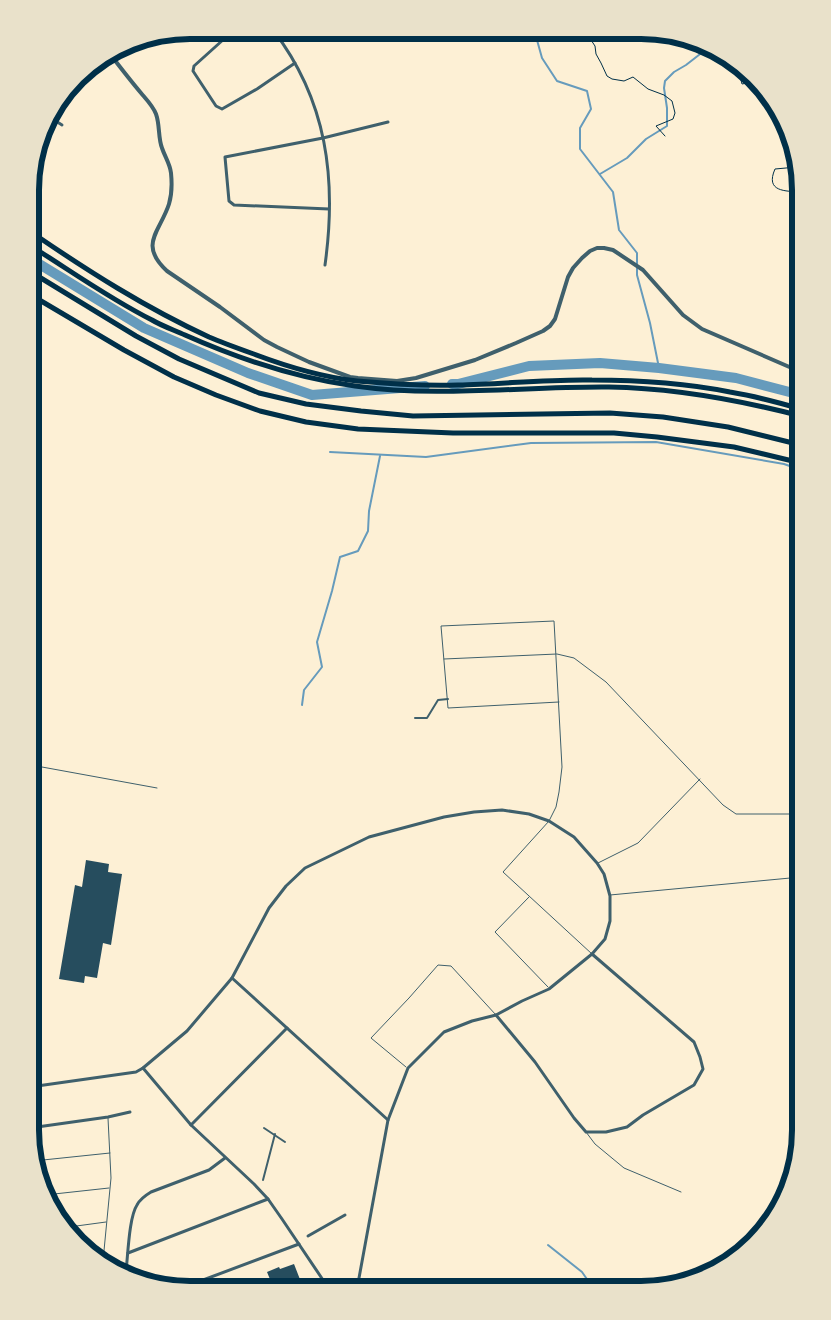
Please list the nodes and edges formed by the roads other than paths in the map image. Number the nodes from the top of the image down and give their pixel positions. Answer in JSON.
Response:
{"nodes":[{"id":1,"x":224,"y":39,"type":"edge"},
{"id":2,"x":278,"y":39,"type":"edge"},
{"id":3,"x":115,"y":61,"type":"edge"},
{"id":4,"x":294,"y":63,"type":"junction"},
{"id":5,"x":55,"y":121,"type":"edge"},
{"id":6,"x":388,"y":122,"type":"dead end"},
{"id":7,"x":62,"y":125,"type":"dead end"},
{"id":8,"x":324,"y":138,"type":"junction"},
{"id":9,"x":329,"y":209,"type":"junction"},
{"id":10,"x":39,"y":237,"type":"edge"},
{"id":11,"x":39,"y":251,"type":"edge"},
{"id":12,"x":326,"y":265,"type":"dead end"},
{"id":13,"x":39,"y":277,"type":"edge"},
{"id":14,"x":39,"y":300,"type":"edge"},
{"id":15,"x":792,"y":368,"type":"edge"},
{"id":16,"x":792,"y":407,"type":"edge"},
{"id":17,"x":792,"y":414,"type":"edge"},
{"id":18,"x":792,"y":443,"type":"edge"},
{"id":19,"x":792,"y":461,"type":"edge"},
{"id":20,"x":556,"y":654,"type":"junction"},
{"id":21,"x":444,"y":659,"type":"junction"},
{"id":22,"x":448,"y":699,"type":"junction"},
{"id":23,"x":559,"y":702,"type":"junction"},
{"id":24,"x":415,"y":718,"type":"dead end"},
{"id":25,"x":39,"y":767,"type":"edge"},
{"id":26,"x":700,"y":779,"type":"junction"},
{"id":27,"x":157,"y":788,"type":"dead end"},
{"id":28,"x":792,"y":814,"type":"edge"},
{"id":29,"x":549,"y":821,"type":"junction"},
{"id":30,"x":597,"y":864,"type":"junction"},
{"id":31,"x":792,"y":878,"type":"edge"},
{"id":32,"x":529,"y":896,"type":"junction"},
{"id":33,"x":610,"y":896,"type":"junction"},
{"id":34,"x":592,"y":954,"type":"junction"},
{"id":35,"x":232,"y":978,"type":"junction"},
{"id":36,"x":549,"y":989,"type":"junction"},
{"id":37,"x":496,"y":1015,"type":"junction"},
{"id":38,"x":287,"y":1028,"type":"junction"},
{"id":39,"x":143,"y":1068,"type":"junction"},
{"id":40,"x":408,"y":1068,"type":"junction"},
{"id":41,"x":39,"y":1086,"type":"edge"},
{"id":42,"x":130,"y":1112,"type":"dead end"},
{"id":43,"x":108,"y":1118,"type":"junction"},
{"id":44,"x":388,"y":1120,"type":"junction"},
{"id":45,"x":191,"y":1124,"type":"junction"},
{"id":46,"x":39,"y":1127,"type":"edge"},
{"id":47,"x":264,"y":1128,"type":"dead end"},
{"id":48,"x":586,"y":1132,"type":"junction"},
{"id":49,"x":274,"y":1134,"type":"junction"},
{"id":50,"x":285,"y":1142,"type":"dead end"},
{"id":51,"x":110,"y":1153,"type":"junction"},
{"id":52,"x":225,"y":1158,"type":"junction"},
{"id":53,"x":43,"y":1160,"type":"dead end"},
{"id":54,"x":263,"y":1180,"type":"dead end"},
{"id":55,"x":110,"y":1187,"type":"junction"},
{"id":56,"x":681,"y":1192,"type":"dead end"},
{"id":57,"x":53,"y":1194,"type":"edge"},
{"id":58,"x":268,"y":1200,"type":"junction"},
{"id":59,"x":345,"y":1215,"type":"dead end"},
{"id":60,"x":107,"y":1222,"type":"junction"},
{"id":61,"x":74,"y":1226,"type":"edge"},
{"id":62,"x":308,"y":1236,"type":"dead end"},
{"id":63,"x":299,"y":1244,"type":"junction"},
{"id":64,"x":128,"y":1253,"type":"junction"},
{"id":65,"x":104,"y":1254,"type":"edge"},
{"id":66,"x":126,"y":1267,"type":"edge"},
{"id":67,"x":200,"y":1281,"type":"edge"},
{"id":68,"x":324,"y":1281,"type":"edge"},
{"id":69,"x":358,"y":1281,"type":"edge"}],
"edges":[{"from":1,"to":4,"type":"street"},
{"from":2,"to":4,"type":"street"},
{"from":3,"to":15,"type":"street"},
{"from":4,"to":8,"type":"street"},
{"from":5,"to":7,"type":"street"},
{"from":6,"to":8,"type":"street"},
{"from":8,"to":9,"type":"street"},
{"from":8,"to":9,"type":"street"},
{"from":9,"to":12,"type":"street"},
{"from":10,"to":16,"type":"highway"},
{"from":11,"to":17,"type":"highway"},
{"from":13,"to":18,"type":"highway"},
{"from":14,"to":19,"type":"highway"},
{"from":20,"to":21,"type":"lane"},
{"from":20,"to":21,"type":"lane"},
{"from":20,"to":23,"type":"lane"},
{"from":20,"to":26,"type":"lane"},
{"from":21,"to":22,"type":"lane"},
{"from":22,"to":23,"type":"lane"},
{"from":22,"to":24,"type":"street"},
{"from":23,"to":29,"type":"lane"},
{"from":25,"to":27,"type":"lane"},
{"from":26,"to":28,"type":"lane"},
{"from":26,"to":30,"type":"lane"},
{"from":29,"to":30,"type":"street"},
{"from":29,"to":32,"type":"lane"},
{"from":29,"to":35,"type":"street"},
{"from":30,"to":33,"type":"street"},
{"from":31,"to":33,"type":"lane"},
{"from":32,"to":34,"type":"lane"},
{"from":32,"to":36,"type":"lane"},
{"from":33,"to":34,"type":"street"},
{"from":34,"to":36,"type":"street"},
{"from":34,"to":48,"type":"street"},
{"from":35,"to":38,"type":"street"},
{"from":35,"to":39,"type":"street"},
{"from":36,"to":37,"type":"street"},
{"from":37,"to":40,"type":"street"},
{"from":37,"to":40,"type":"lane"},
{"from":37,"to":48,"type":"street"},
{"from":38,"to":44,"type":"street"},
{"from":38,"to":45,"type":"street"},
{"from":39,"to":41,"type":"street"},
{"from":39,"to":45,"type":"street"},
{"from":40,"to":44,"type":"street"},
{"from":42,"to":43,"type":"street"},
{"from":43,"to":46,"type":"street"},
{"from":43,"to":51,"type":"lane"},
{"from":44,"to":69,"type":"street"},
{"from":45,"to":52,"type":"street"},
{"from":47,"to":49,"type":"street"},
{"from":48,"to":56,"type":"lane"},
{"from":49,"to":50,"type":"street"},
{"from":49,"to":54,"type":"street"},
{"from":51,"to":53,"type":"lane"},
{"from":51,"to":55,"type":"lane"},
{"from":52,"to":58,"type":"street"},
{"from":52,"to":64,"type":"street"},
{"from":55,"to":57,"type":"lane"},
{"from":55,"to":60,"type":"lane"},
{"from":58,"to":63,"type":"street"},
{"from":58,"to":64,"type":"street"},
{"from":59,"to":62,"type":"street"},
{"from":60,"to":61,"type":"lane"},
{"from":60,"to":65,"type":"lane"},
{"from":63,"to":67,"type":"street"},
{"from":63,"to":68,"type":"street"},
{"from":64,"to":66,"type":"street"}]}
